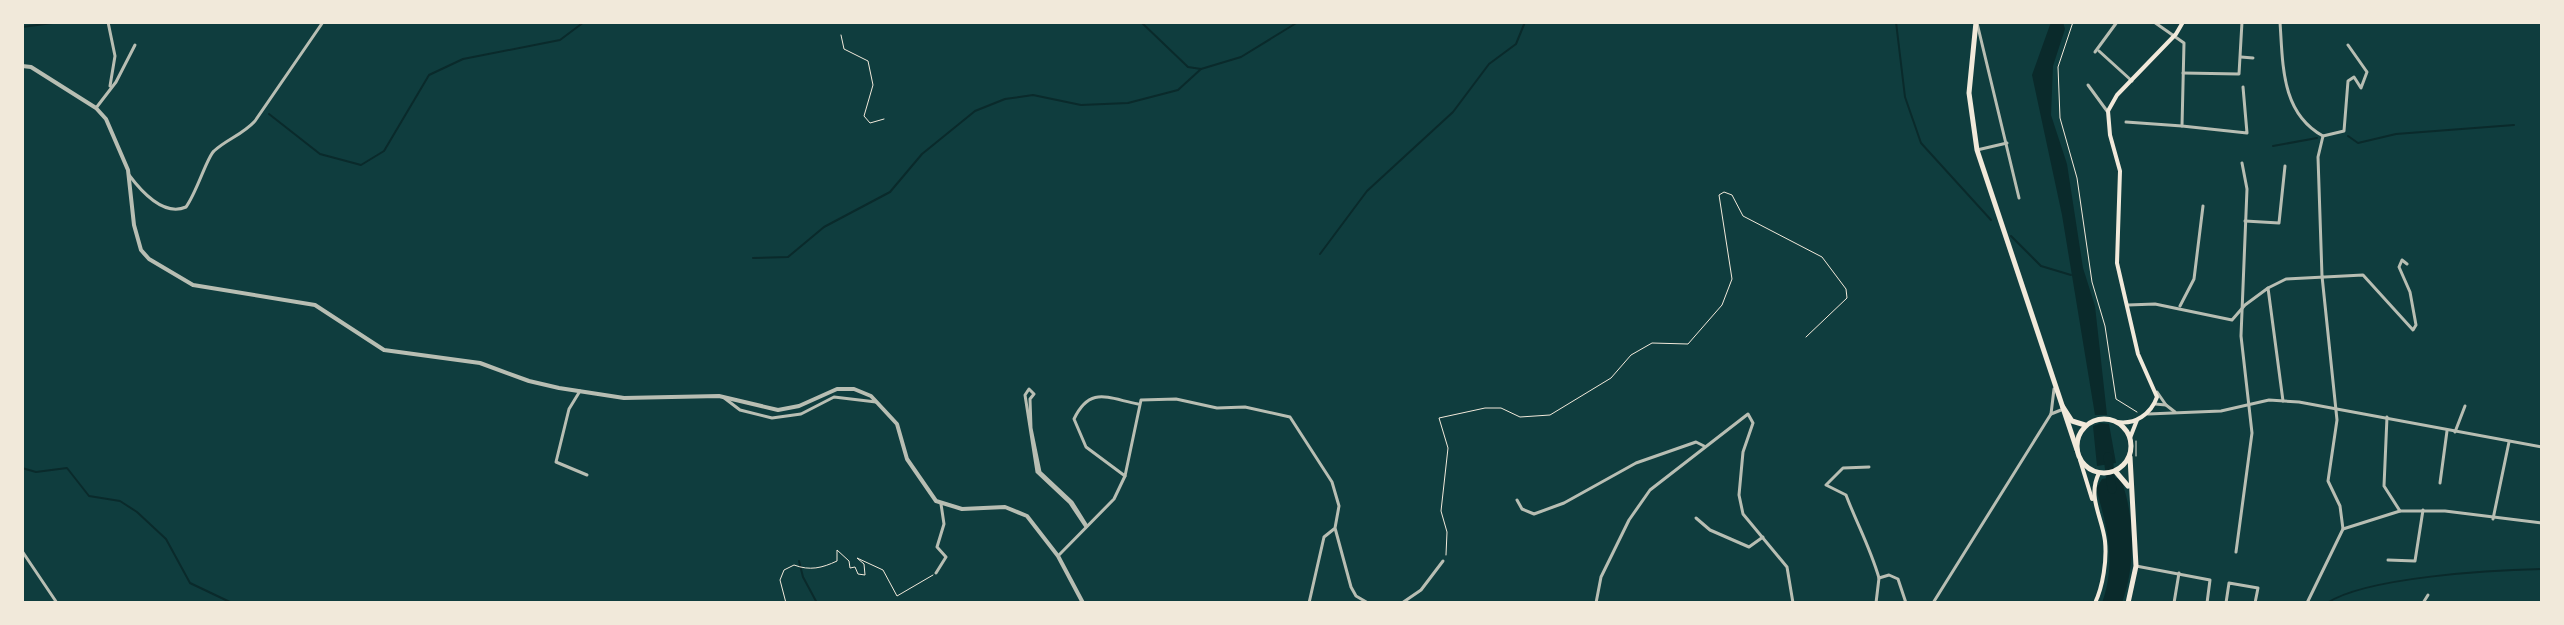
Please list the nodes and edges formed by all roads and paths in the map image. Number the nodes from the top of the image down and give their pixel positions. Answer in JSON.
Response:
{"nodes":[{"id":1,"x":108,"y":22,"type":"edge"},
{"id":2,"x":323,"y":22,"type":"edge"},
{"id":3,"x":1976,"y":22,"type":"edge"},
{"id":4,"x":2073,"y":22,"type":"edge"},
{"id":5,"x":2117,"y":22,"type":"edge"},
{"id":6,"x":2154,"y":22,"type":"edge"},
{"id":7,"x":2183,"y":22,"type":"edge"},
{"id":8,"x":2242,"y":22,"type":"edge"},
{"id":9,"x":2280,"y":22,"type":"edge"},
{"id":10,"x":2176,"y":34,"type":"junction"},
{"id":11,"x":841,"y":35,"type":"dead end"},
{"id":12,"x":135,"y":45,"type":"dead end"},
{"id":13,"x":2348,"y":45,"type":"dead end"},
{"id":14,"x":2241,"y":57,"type":"junction"},
{"id":15,"x":2253,"y":58,"type":"dead end"},
{"id":16,"x":22,"y":66,"type":"edge"},
{"id":17,"x":2183,"y":73,"type":"junction"},
{"id":18,"x":2132,"y":81,"type":"junction"},
{"id":19,"x":2088,"y":85,"type":"dead end"},
{"id":20,"x":110,"y":86,"type":"junction"},
{"id":21,"x":2243,"y":87,"type":"dead end"},
{"id":22,"x":96,"y":108,"type":"junction"},
{"id":23,"x":2108,"y":111,"type":"junction"},
{"id":24,"x":884,"y":119,"type":"dead end"},
{"id":25,"x":2126,"y":122,"type":"dead end"},
{"id":26,"x":2182,"y":126,"type":"junction"},
{"id":27,"x":2323,"y":136,"type":"junction"},
{"id":28,"x":2007,"y":143,"type":"junction"},
{"id":29,"x":1977,"y":150,"type":"junction"},
{"id":30,"x":2242,"y":163,"type":"dead end"},
{"id":31,"x":2285,"y":166,"type":"dead end"},
{"id":32,"x":129,"y":175,"type":"junction"},
{"id":33,"x":130,"y":188,"type":"junction"},
{"id":34,"x":143,"y":192,"type":"junction"},
{"id":35,"x":2019,"y":198,"type":"dead end"},
{"id":36,"x":2203,"y":206,"type":"dead end"},
{"id":37,"x":2245,"y":221,"type":"junction"},
{"id":38,"x":2404,"y":260,"type":"dead end"},
{"id":39,"x":2322,"y":276,"type":"junction"},
{"id":40,"x":2268,"y":288,"type":"junction"},
{"id":41,"x":2128,"y":305,"type":"junction"},
{"id":42,"x":2179,"y":308,"type":"junction"},
{"id":43,"x":2240,"y":311,"type":"junction"},
{"id":44,"x":1806,"y":337,"type":"dead end"},
{"id":45,"x":2054,"y":387,"type":"junction"},
{"id":46,"x":580,"y":391,"type":"junction"},
{"id":47,"x":2156,"y":391,"type":"junction"},
{"id":48,"x":723,"y":397,"type":"junction"},
{"id":49,"x":2283,"y":401,"type":"junction"},
{"id":50,"x":877,"y":402,"type":"junction"},
{"id":51,"x":1138,"y":404,"type":"junction"},
{"id":52,"x":2155,"y":404,"type":"junction"},
{"id":53,"x":2251,"y":404,"type":"junction"},
{"id":54,"x":2166,"y":405,"type":"junction"},
{"id":55,"x":2465,"y":406,"type":"dead end"},
{"id":56,"x":2061,"y":410,"type":"junction"},
{"id":57,"x":2334,"y":411,"type":"junction"},
{"id":58,"x":2137,"y":412,"type":"dead end"},
{"id":59,"x":2175,"y":412,"type":"junction"},
{"id":60,"x":2051,"y":414,"type":"junction"},
{"id":61,"x":2144,"y":414,"type":"junction"},
{"id":62,"x":2387,"y":417,"type":"junction"},
{"id":63,"x":2137,"y":420,"type":"junction"},
{"id":64,"x":2117,"y":422,"type":"junction"},
{"id":65,"x":2086,"y":425,"type":"junction"},
{"id":66,"x":2447,"y":431,"type":"junction"},
{"id":67,"x":2455,"y":432,"type":"junction"},
{"id":68,"x":2132,"y":438,"type":"junction"},
{"id":69,"x":2509,"y":442,"type":"junction"},
{"id":70,"x":1704,"y":446,"type":"junction"},
{"id":71,"x":2542,"y":447,"type":"edge"},
{"id":72,"x":2077,"y":450,"type":"junction"},
{"id":73,"x":2130,"y":457,"type":"junction"},
{"id":74,"x":2080,"y":460,"type":"junction"},
{"id":75,"x":2135,"y":464,"type":"dead end"},
{"id":76,"x":1869,"y":467,"type":"dead end"},
{"id":77,"x":2116,"y":472,"type":"junction"},
{"id":78,"x":2099,"y":473,"type":"junction"},
{"id":79,"x":587,"y":475,"type":"dead end"},
{"id":80,"x":1125,"y":476,"type":"junction"},
{"id":81,"x":2440,"y":483,"type":"dead end"},
{"id":82,"x":2130,"y":491,"type":"junction"},
{"id":83,"x":1517,"y":500,"type":"dead end"},
{"id":84,"x":941,"y":504,"type":"junction"},
{"id":85,"x":2423,"y":510,"type":"junction"},
{"id":86,"x":2400,"y":511,"type":"junction"},
{"id":87,"x":2098,"y":516,"type":"junction"},
{"id":88,"x":1696,"y":518,"type":"dead end"},
{"id":89,"x":2493,"y":519,"type":"junction"},
{"id":90,"x":2542,"y":523,"type":"edge"},
{"id":91,"x":1086,"y":527,"type":"junction"},
{"id":92,"x":1335,"y":528,"type":"junction"},
{"id":93,"x":2343,"y":529,"type":"junction"},
{"id":94,"x":1763,"y":537,"type":"junction"},
{"id":95,"x":22,"y":551,"type":"edge"},
{"id":96,"x":1447,"y":552,"type":"dead end"},
{"id":97,"x":2236,"y":552,"type":"dead end"},
{"id":98,"x":1058,"y":556,"type":"junction"},
{"id":99,"x":2388,"y":560,"type":"dead end"},
{"id":100,"x":1443,"y":561,"type":"dead end"},
{"id":101,"x":2136,"y":566,"type":"junction"},
{"id":102,"x":936,"y":573,"type":"joint"},
{"id":103,"x":2179,"y":573,"type":"junction"},
{"id":104,"x":1879,"y":578,"type":"junction"},
{"id":105,"x":2428,"y":595,"type":"dead end"},
{"id":106,"x":57,"y":603,"type":"edge"},
{"id":107,"x":786,"y":603,"type":"edge"},
{"id":108,"x":1083,"y":603,"type":"edge"},
{"id":109,"x":1309,"y":603,"type":"edge"},
{"id":110,"x":1368,"y":603,"type":"edge"},
{"id":111,"x":1402,"y":603,"type":"edge"},
{"id":112,"x":1596,"y":603,"type":"edge"},
{"id":113,"x":1793,"y":603,"type":"edge"},
{"id":114,"x":1876,"y":603,"type":"edge"},
{"id":115,"x":1906,"y":603,"type":"edge"},
{"id":116,"x":1933,"y":603,"type":"edge"},
{"id":117,"x":2095,"y":603,"type":"edge"},
{"id":118,"x":2128,"y":603,"type":"edge"},
{"id":119,"x":2174,"y":603,"type":"edge"},
{"id":120,"x":2207,"y":603,"type":"edge"},
{"id":121,"x":2226,"y":603,"type":"edge"},
{"id":122,"x":2255,"y":603,"type":"edge"},
{"id":123,"x":2307,"y":603,"type":"edge"},
{"id":124,"x":2423,"y":603,"type":"edge"}],
"edges":[{"from":1,"to":20,"type":"street"},
{"from":2,"to":34,"type":"street"},
{"from":3,"to":28,"type":"street"},
{"from":3,"to":29,"type":"main road"},
{"from":4,"to":58,"type":"path"},
{"from":5,"to":18,"type":"street"},
{"from":6,"to":10,"type":"street"},
{"from":7,"to":10,"type":"main road"},
{"from":8,"to":14,"type":"street"},
{"from":9,"to":27,"type":"street"},
{"from":10,"to":17,"type":"street"},
{"from":10,"to":18,"type":"main road"},
{"from":11,"to":24,"type":"path"},
{"from":12,"to":20,"type":"street"},
{"from":13,"to":27,"type":"street"},
{"from":14,"to":15,"type":"street"},
{"from":14,"to":17,"type":"street"},
{"from":16,"to":22,"type":"street"},
{"from":17,"to":26,"type":"street"},
{"from":18,"to":23,"type":"main road"},
{"from":19,"to":23,"type":"street"},
{"from":20,"to":22,"type":"street"},
{"from":21,"to":26,"type":"street"},
{"from":22,"to":32,"type":"street"},
{"from":23,"to":41,"type":"main road"},
{"from":25,"to":26,"type":"street"},
{"from":27,"to":39,"type":"street"},
{"from":28,"to":29,"type":"street"},
{"from":28,"to":35,"type":"street"},
{"from":29,"to":45,"type":"main road"},
{"from":30,"to":37,"type":"street"},
{"from":31,"to":37,"type":"street"},
{"from":32,"to":33,"type":"street"},
{"from":32,"to":34,"type":"street"},
{"from":33,"to":34,"type":"street"},
{"from":33,"to":46,"type":"street"},
{"from":36,"to":42,"type":"street"},
{"from":37,"to":43,"type":"street"},
{"from":38,"to":39,"type":"street"},
{"from":39,"to":40,"type":"street"},
{"from":39,"to":57,"type":"street"},
{"from":40,"to":43,"type":"street"},
{"from":40,"to":49,"type":"street"},
{"from":41,"to":42,"type":"street"},
{"from":41,"to":47,"type":"main road"},
{"from":42,"to":43,"type":"street"},
{"from":43,"to":53,"type":"street"},
{"from":44,"to":96,"type":"path"},
{"from":45,"to":56,"type":"main road"},
{"from":45,"to":60,"type":"street"},
{"from":45,"to":65,"type":"main road"},
{"from":46,"to":48,"type":"street"},
{"from":46,"to":79,"type":"street"},
{"from":47,"to":52,"type":"main road"},
{"from":47,"to":54,"type":"street"},
{"from":48,"to":50,"type":"street"},
{"from":48,"to":50,"type":"street"},
{"from":49,"to":53,"type":"street"},
{"from":49,"to":57,"type":"street"},
{"from":50,"to":84,"type":"street"},
{"from":51,"to":80,"type":"street"},
{"from":51,"to":80,"type":"street"},
{"from":51,"to":92,"type":"street"},
{"from":52,"to":54,"type":"street"},
{"from":52,"to":61,"type":"main road"},
{"from":53,"to":59,"type":"street"},
{"from":53,"to":97,"type":"street"},
{"from":54,"to":59,"type":"street"},
{"from":55,"to":67,"type":"street"},
{"from":56,"to":60,"type":"street"},
{"from":56,"to":72,"type":"main road"},
{"from":57,"to":62,"type":"street"},
{"from":57,"to":93,"type":"street"},
{"from":59,"to":61,"type":"street"},
{"from":60,"to":116,"type":"street"},
{"from":61,"to":63,"type":"main road"},
{"from":62,"to":66,"type":"street"},
{"from":62,"to":86,"type":"street"},
{"from":63,"to":64,"type":"main road"},
{"from":63,"to":68,"type":"main road"},
{"from":64,"to":65,"type":"main road"},
{"from":64,"to":68,"type":"main road"},
{"from":65,"to":72,"type":"main road"},
{"from":66,"to":67,"type":"street"},
{"from":66,"to":81,"type":"street"},
{"from":67,"to":69,"type":"street"},
{"from":68,"to":73,"type":"main road"},
{"from":68,"to":75,"type":"path"},
{"from":69,"to":71,"type":"street"},
{"from":69,"to":89,"type":"street"},
{"from":70,"to":83,"type":"street"},
{"from":70,"to":94,"type":"street"},
{"from":70,"to":112,"type":"street"},
{"from":72,"to":74,"type":"main road"},
{"from":73,"to":77,"type":"main road"},
{"from":73,"to":82,"type":"main road"},
{"from":74,"to":78,"type":"main road"},
{"from":74,"to":87,"type":"main road"},
{"from":76,"to":104,"type":"street"},
{"from":77,"to":78,"type":"main road"},
{"from":77,"to":82,"type":"main road"},
{"from":78,"to":87,"type":"main road"},
{"from":80,"to":91,"type":"street"},
{"from":82,"to":101,"type":"main road"},
{"from":84,"to":98,"type":"street"},
{"from":84,"to":102,"type":"street"},
{"from":85,"to":86,"type":"street"},
{"from":85,"to":89,"type":"street"},
{"from":85,"to":99,"type":"street"},
{"from":86,"to":93,"type":"street"},
{"from":87,"to":117,"type":"main road"},
{"from":88,"to":94,"type":"street"},
{"from":89,"to":90,"type":"street"},
{"from":91,"to":91,"type":"street"},
{"from":91,"to":98,"type":"street"},
{"from":92,"to":109,"type":"street"},
{"from":92,"to":110,"type":"street"},
{"from":93,"to":123,"type":"street"},
{"from":94,"to":113,"type":"street"},
{"from":95,"to":106,"type":"street"},
{"from":98,"to":108,"type":"street"},
{"from":100,"to":111,"type":"street"},
{"from":101,"to":103,"type":"street"},
{"from":101,"to":118,"type":"main road"},
{"from":102,"to":107,"type":"path"},
{"from":103,"to":119,"type":"street"},
{"from":103,"to":120,"type":"street"},
{"from":104,"to":114,"type":"street"},
{"from":104,"to":115,"type":"street"},
{"from":105,"to":124,"type":"street"},
{"from":121,"to":122,"type":"street"}]}
